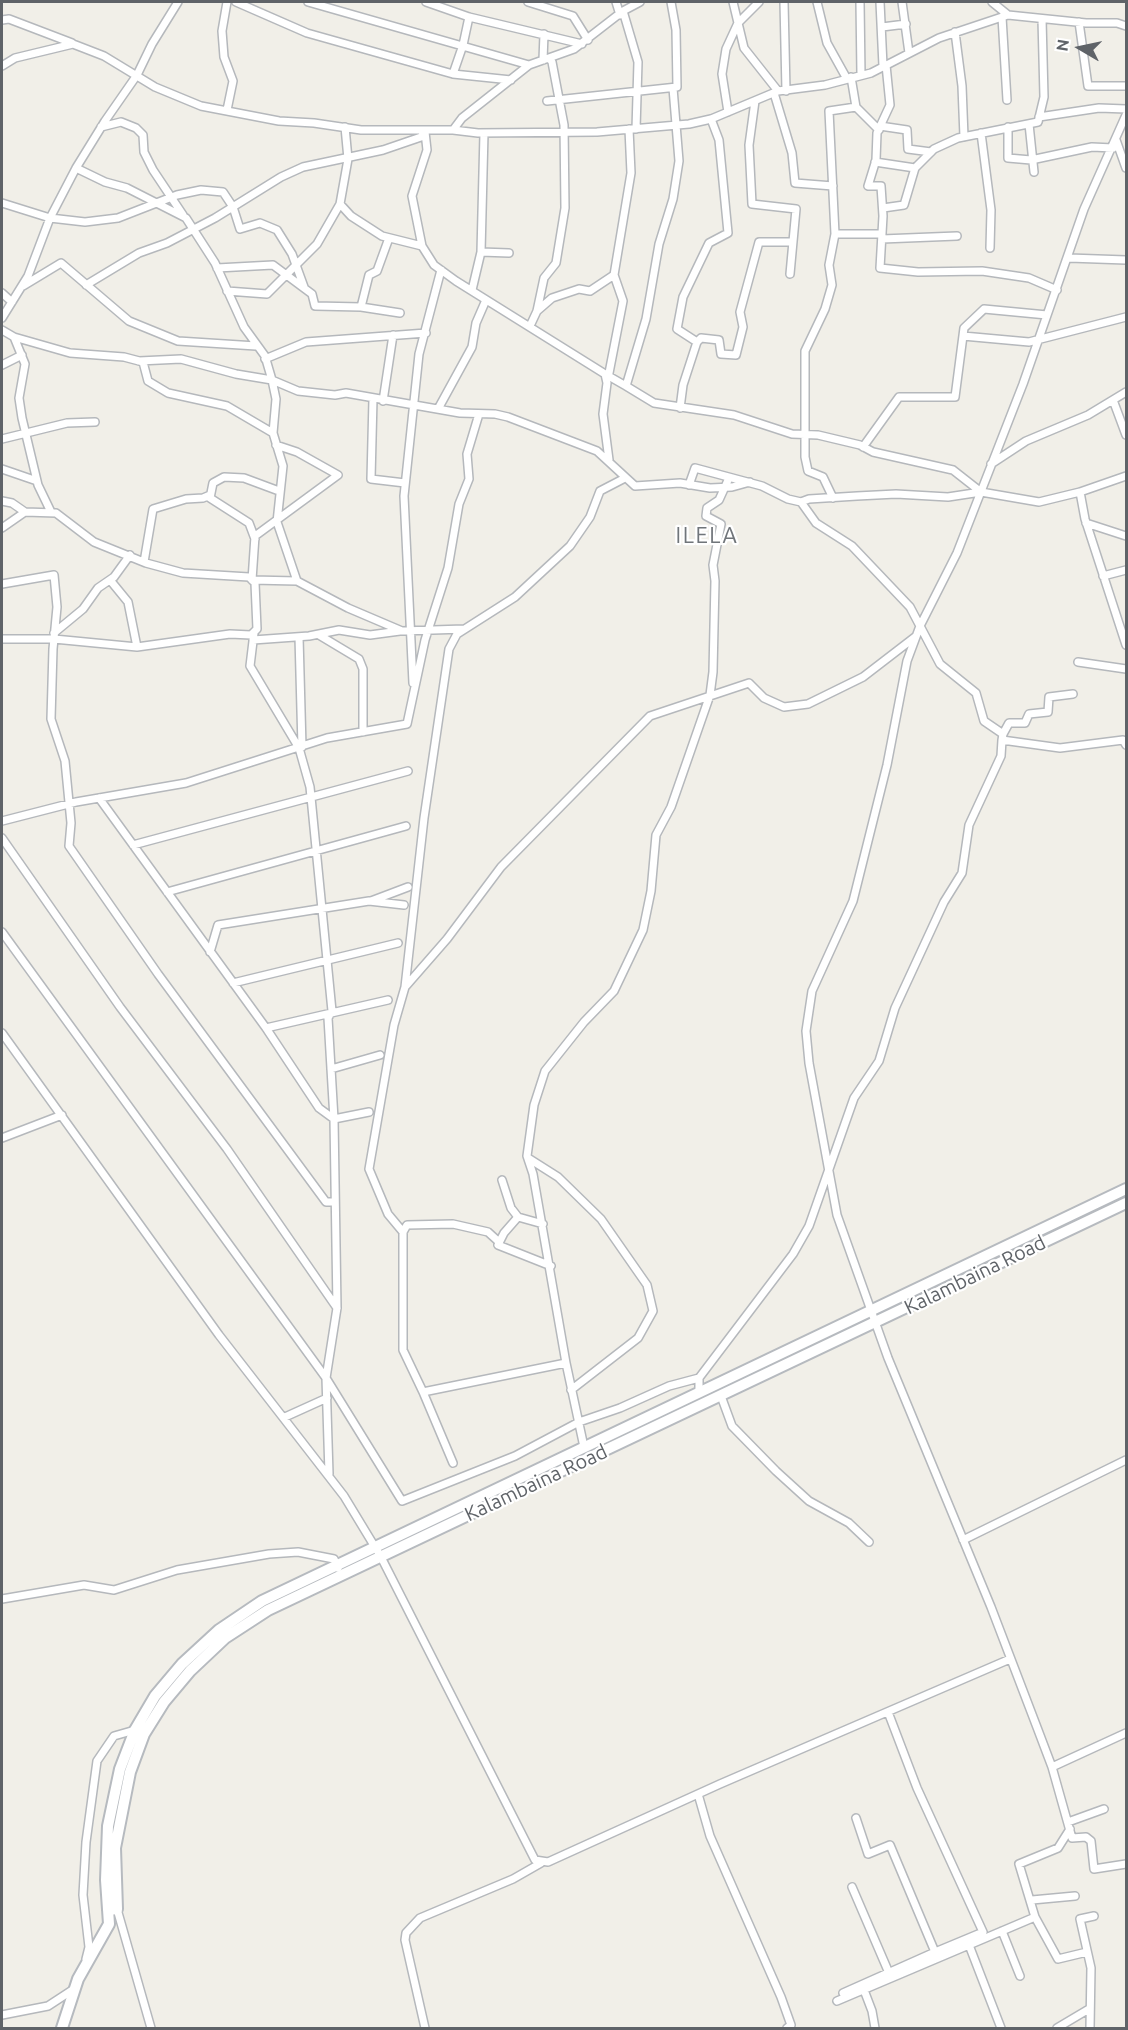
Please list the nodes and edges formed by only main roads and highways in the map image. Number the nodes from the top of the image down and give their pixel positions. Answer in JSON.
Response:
{"nodes":[{"id":1,"x":1126,"y":1190,"type":"edge"},
{"id":2,"x":1126,"y":1203,"type":"edge"},
{"id":3,"x":378,"y":1552,"type":"junction"},
{"id":4,"x":339,"y":1570,"type":"junction"},
{"id":5,"x":112,"y":1909,"type":"junction"},
{"id":6,"x":62,"y":2028,"type":"edge"}],
"edges":[{"from":1,"to":3,"type":"main road"},
{"from":2,"to":3,"type":"main road","name":"Kalambaina Road"},
{"from":3,"to":4,"type":"main road","name":"Kalambaina Road"},
{"from":4,"to":5,"type":"main road","name":"Kalambaina Road"},
{"from":4,"to":5,"type":"main road"},
{"from":5,"to":6,"type":"main road"}]}
